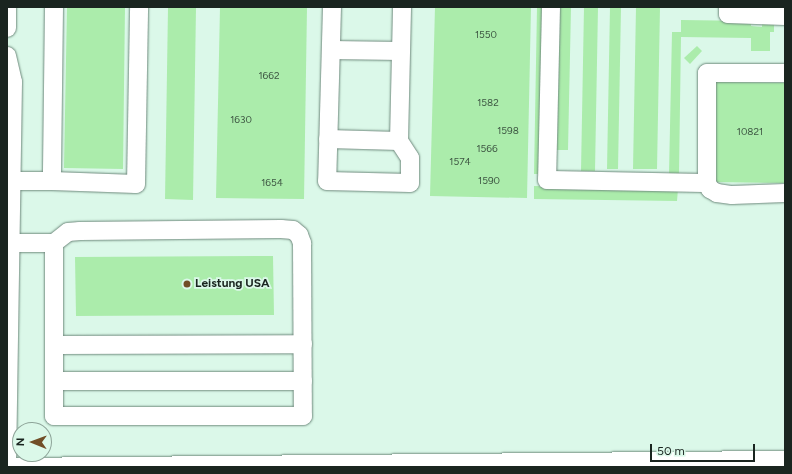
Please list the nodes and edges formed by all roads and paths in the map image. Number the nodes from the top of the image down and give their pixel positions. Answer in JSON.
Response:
{"nodes":[{"id":1,"x":8,"y":7,"type":"edge"},
{"id":2,"x":54,"y":7,"type":"edge"},
{"id":3,"x":139,"y":7,"type":"edge"},
{"id":4,"x":332,"y":7,"type":"edge"},
{"id":5,"x":402,"y":7,"type":"edge"},
{"id":6,"x":551,"y":7,"type":"edge"},
{"id":7,"x":728,"y":7,"type":"edge"},
{"id":8,"x":7,"y":12,"type":"edge"},
{"id":9,"x":785,"y":16,"type":"edge"},
{"id":10,"x":7,"y":28,"type":"edge"},
{"id":11,"x":331,"y":50,"type":"junction"},
{"id":12,"x":401,"y":51,"type":"junction"},
{"id":13,"x":7,"y":56,"type":"edge"},
{"id":14,"x":785,"y":73,"type":"edge"},
{"id":15,"x":328,"y":139,"type":"junction"},
{"id":16,"x":399,"y":141,"type":"junction"},
{"id":17,"x":11,"y":181,"type":"junction"},
{"id":18,"x":52,"y":181,"type":"junction"},
{"id":19,"x":707,"y":183,"type":"junction"},
{"id":20,"x":785,"y":193,"type":"edge"},
{"id":21,"x":9,"y":243,"type":"edge"},
{"id":22,"x":54,"y":243,"type":"junction"},
{"id":23,"x":303,"y":344,"type":"junction"},
{"id":24,"x":54,"y":345,"type":"junction"},
{"id":25,"x":54,"y":381,"type":"junction"},
{"id":26,"x":303,"y":381,"type":"junction"},
{"id":27,"x":785,"y":460,"type":"edge"},
{"id":28,"x":7,"y":467,"type":"edge"}],
"edges":[{"from":1,"to":8,"type":"street"},
{"from":2,"to":18,"type":"street"},
{"from":3,"to":18,"type":"street"},
{"from":4,"to":11,"type":"street"},
{"from":5,"to":12,"type":"street"},
{"from":6,"to":19,"type":"street"},
{"from":7,"to":9,"type":"street"},
{"from":8,"to":10,"type":"street"},
{"from":11,"to":12,"type":"street"},
{"from":11,"to":15,"type":"street"},
{"from":12,"to":16,"type":"street"},
{"from":13,"to":17,"type":"street"},
{"from":14,"to":19,"type":"street"},
{"from":15,"to":16,"type":"street"},
{"from":15,"to":16,"type":"street"},
{"from":17,"to":18,"type":"street"},
{"from":17,"to":21,"type":"street"},
{"from":19,"to":20,"type":"street"},
{"from":21,"to":22,"type":"street"},
{"from":21,"to":28,"type":"street"},
{"from":22,"to":23,"type":"street"},
{"from":22,"to":24,"type":"street"},
{"from":23,"to":24,"type":"street"},
{"from":23,"to":26,"type":"street"},
{"from":24,"to":25,"type":"street"},
{"from":25,"to":26,"type":"street"},
{"from":25,"to":26,"type":"street"},
{"from":27,"to":28,"type":"street"}]}
